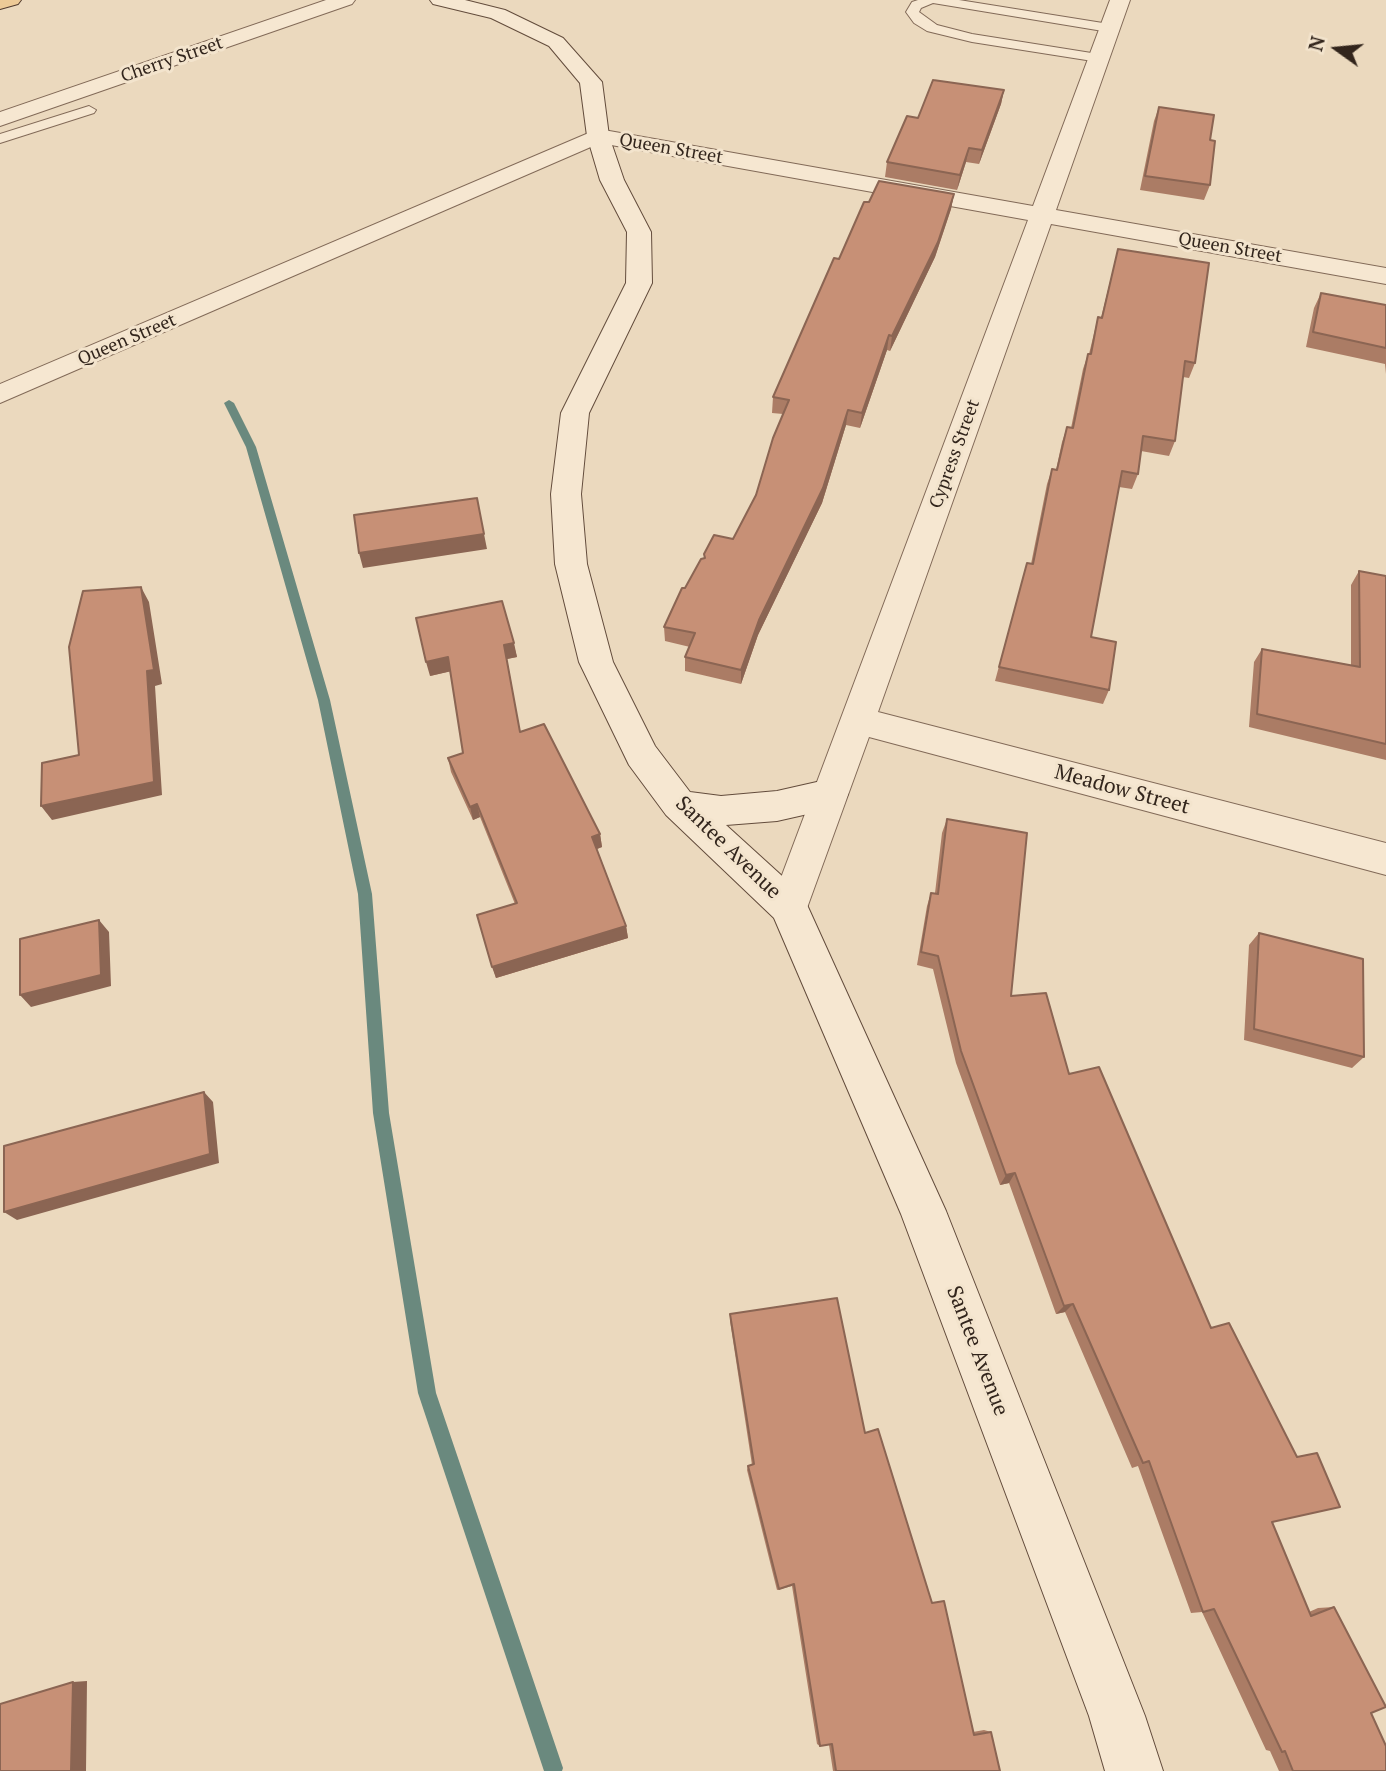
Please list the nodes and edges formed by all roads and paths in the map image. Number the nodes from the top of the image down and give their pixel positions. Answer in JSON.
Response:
{"nodes":[{"id":1,"x":11,"y":0,"type":"edge"},
{"id":2,"x":345,"y":0,"type":"edge"},
{"id":3,"x":440,"y":0,"type":"edge"},
{"id":4,"x":930,"y":0,"type":"edge"},
{"id":5,"x":936,"y":0,"type":"edge"},
{"id":6,"x":1120,"y":0,"type":"edge"},
{"id":7,"x":0,"y":3,"type":"edge"},
{"id":8,"x":1109,"y":28,"type":"junction"},
{"id":9,"x":1099,"y":58,"type":"junction"},
{"id":10,"x":89,"y":110,"type":"dead end"},
{"id":11,"x":9,"y":116,"type":"edge"},
{"id":12,"x":34,"y":128,"type":"junction"},
{"id":13,"x":598,"y":136,"type":"junction"},
{"id":14,"x":0,"y":139,"type":"edge"},
{"id":15,"x":1041,"y":215,"type":"junction"},
{"id":16,"x":1386,"y":276,"type":"edge"},
{"id":17,"x":0,"y":394,"type":"edge"},
{"id":18,"x":857,"y":720,"type":"junction"},
{"id":19,"x":830,"y":794,"type":"junction"},
{"id":20,"x":679,"y":805,"type":"junction"},
{"id":21,"x":1386,"y":859,"type":"edge"},
{"id":22,"x":789,"y":907,"type":"junction"},
{"id":23,"x":1134,"y":1771,"type":"edge"}],
"edges":[{"from":1,"to":7,"type":"main road"},
{"from":2,"to":11,"type":"street","name":"Cherry Street"},
{"from":3,"to":13,"type":"street","name":"Santee Avenue"},
{"from":4,"to":9,"type":"lane"},
{"from":5,"to":8,"type":"lane"},
{"from":6,"to":8,"type":"street","name":"Cypress Street"},
{"from":8,"to":9,"type":"street","name":"Cypress Street"},
{"from":9,"to":15,"type":"street","name":"Cypress Street"},
{"from":10,"to":12,"type":"lane"},
{"from":11,"to":12,"type":"lane"},
{"from":12,"to":14,"type":"lane"},
{"from":13,"to":15,"type":"street","name":"Queen Street"},
{"from":13,"to":17,"type":"street","name":"Queen Street"},
{"from":13,"to":20,"type":"street","name":"Santee Avenue"},
{"from":15,"to":16,"type":"street","name":"Queen Street"},
{"from":15,"to":18,"type":"street","name":"Cypress Street"},
{"from":18,"to":19,"type":"street","name":"Cypress Street"},
{"from":18,"to":21,"type":"street","name":"Meadow Street"},
{"from":19,"to":20,"type":"street"},
{"from":19,"to":22,"type":"street","name":"Cypress Street"},
{"from":20,"to":22,"type":"street","name":"Santee Avenue"},
{"from":22,"to":23,"type":"street","name":"Santee Avenue"}]}
